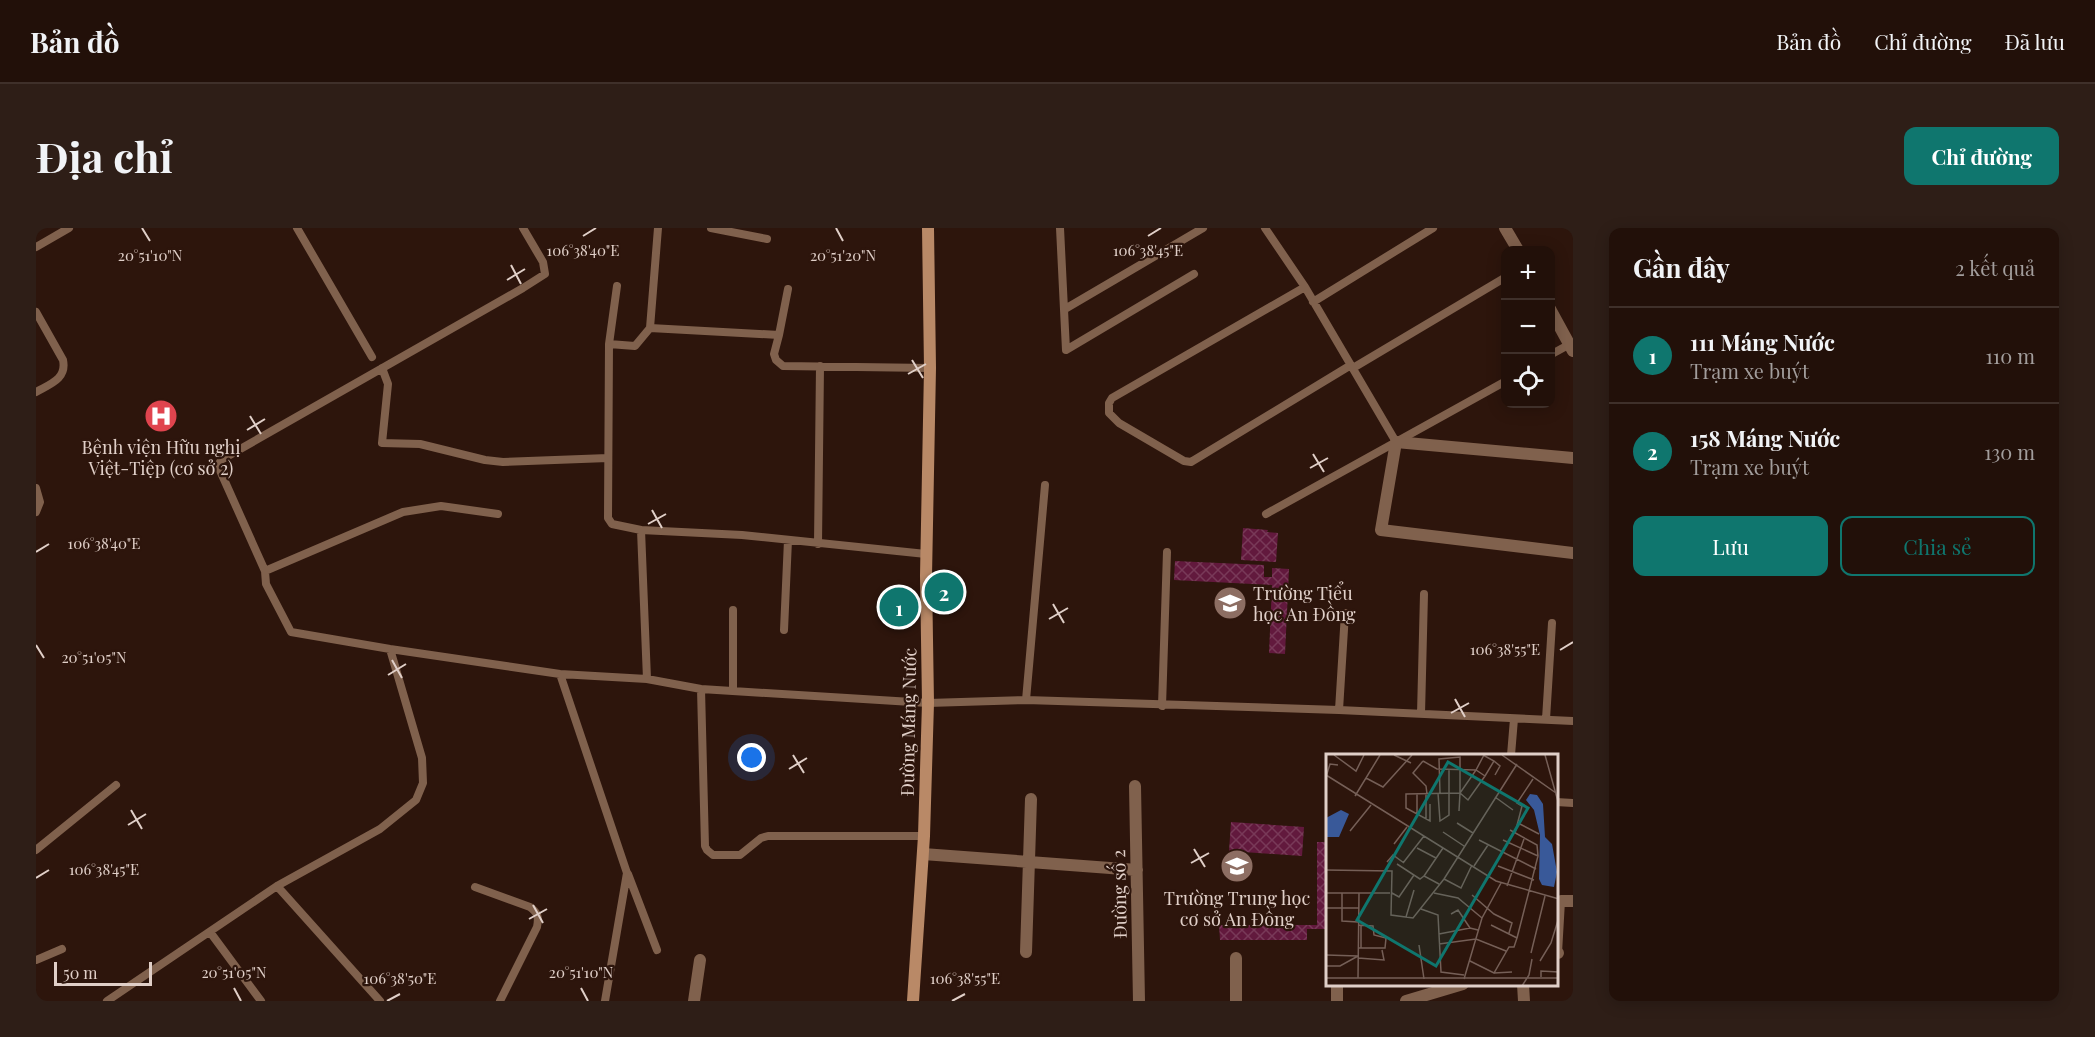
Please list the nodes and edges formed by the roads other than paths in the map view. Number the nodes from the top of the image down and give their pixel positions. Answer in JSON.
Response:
{"nodes":[{"id":1,"x":69,"y":228,"type":"edge"},
{"id":2,"x":297,"y":228,"type":"edge"},
{"id":3,"x":523,"y":228,"type":"edge"},
{"id":4,"x":658,"y":228,"type":"edge"},
{"id":5,"x":711,"y":228,"type":"edge"},
{"id":6,"x":928,"y":228,"type":"edge"},
{"id":7,"x":1060,"y":228,"type":"edge"},
{"id":8,"x":1203,"y":228,"type":"edge"},
{"id":9,"x":1265,"y":228,"type":"edge"},
{"id":10,"x":1433,"y":228,"type":"edge"},
{"id":11,"x":1505,"y":228,"type":"edge"},
{"id":12,"x":767,"y":239,"type":"dead end"},
{"id":13,"x":1516,"y":246,"type":"edge"},
{"id":14,"x":36,"y":247,"type":"edge"},
{"id":15,"x":1194,"y":274,"type":"dead end"},
{"id":16,"x":1501,"y":280,"type":"edge"},
{"id":17,"x":617,"y":286,"type":"dead end"},
{"id":18,"x":1305,"y":287,"type":"junction"},
{"id":19,"x":788,"y":289,"type":"dead end"},
{"id":20,"x":1313,"y":302,"type":"junction"},
{"id":21,"x":1065,"y":309,"type":"junction"},
{"id":22,"x":36,"y":312,"type":"edge"},
{"id":23,"x":1555,"y":316,"type":"edge"},
{"id":24,"x":650,"y":328,"type":"junction"},
{"id":25,"x":779,"y":335,"type":"junction"},
{"id":26,"x":609,"y":344,"type":"junction"},
{"id":27,"x":1572,"y":346,"type":"edge"},
{"id":28,"x":1553,"y":354,"type":"edge"},
{"id":29,"x":372,"y":357,"type":"dead end"},
{"id":30,"x":820,"y":366,"type":"junction"},
{"id":31,"x":1352,"y":366,"type":"junction"},
{"id":32,"x":382,"y":368,"type":"junction"},
{"id":33,"x":930,"y":368,"type":"junction"},
{"id":34,"x":1501,"y":384,"type":"edge"},
{"id":35,"x":36,"y":392,"type":"edge"},
{"id":36,"x":1396,"y":442,"type":"junction"},
{"id":37,"x":608,"y":458,"type":"junction"},
{"id":38,"x":1573,"y":458,"type":"edge"},
{"id":39,"x":1045,"y":485,"type":"dead end"},
{"id":40,"x":36,"y":488,"type":"edge"},
{"id":41,"x":36,"y":512,"type":"edge"},
{"id":42,"x":498,"y":514,"type":"dead end"},
{"id":43,"x":1266,"y":514,"type":"dead end"},
{"id":44,"x":641,"y":530,"type":"junction"},
{"id":45,"x":788,"y":540,"type":"junction"},
{"id":46,"x":818,"y":544,"type":"junction"},
{"id":47,"x":1167,"y":552,"type":"dead end"},
{"id":48,"x":1573,"y":553,"type":"edge"},
{"id":49,"x":926,"y":554,"type":"junction"},
{"id":50,"x":266,"y":571,"type":"junction"},
{"id":51,"x":1424,"y":594,"type":"dead end"},
{"id":52,"x":733,"y":610,"type":"dead end"},
{"id":53,"x":1345,"y":613,"type":"dead end"},
{"id":54,"x":1552,"y":623,"type":"dead end"},
{"id":55,"x":784,"y":630,"type":"dead end"},
{"id":56,"x":390,"y":649,"type":"junction"},
{"id":57,"x":560,"y":674,"type":"junction"},
{"id":58,"x":646,"y":679,"type":"junction"},
{"id":59,"x":701,"y":689,"type":"junction"},
{"id":60,"x":733,"y":691,"type":"junction"},
{"id":61,"x":1026,"y":700,"type":"junction"},
{"id":62,"x":928,"y":703,"type":"junction"},
{"id":63,"x":1162,"y":706,"type":"junction"},
{"id":64,"x":1339,"y":710,"type":"junction"},
{"id":65,"x":1421,"y":714,"type":"junction"},
{"id":66,"x":1514,"y":719,"type":"junction"},
{"id":67,"x":1546,"y":719,"type":"junction"},
{"id":68,"x":1573,"y":721,"type":"edge"},
{"id":69,"x":1511,"y":754,"type":"edge"},
{"id":70,"x":116,"y":785,"type":"dead end"},
{"id":71,"x":1135,"y":786,"type":"dead end"},
{"id":72,"x":1031,"y":799,"type":"dead end"},
{"id":73,"x":924,"y":836,"type":"junction"},
{"id":74,"x":36,"y":850,"type":"edge"},
{"id":75,"x":923,"y":854,"type":"junction"},
{"id":76,"x":1029,"y":862,"type":"junction"},
{"id":77,"x":1137,"y":870,"type":"junction"},
{"id":78,"x":627,"y":873,"type":"junction"},
{"id":79,"x":277,"y":886,"type":"junction"},
{"id":80,"x":475,"y":887,"type":"dead end"},
{"id":81,"x":1567,"y":901,"type":"edge"},
{"id":82,"x":210,"y":932,"type":"junction"},
{"id":83,"x":62,"y":948,"type":"dead end"},
{"id":84,"x":1558,"y":948,"type":"edge"},
{"id":85,"x":657,"y":950,"type":"dead end"},
{"id":86,"x":1026,"y":952,"type":"dead end"},
{"id":87,"x":1236,"y":958,"type":"dead end"},
{"id":88,"x":36,"y":960,"type":"edge"},
{"id":89,"x":700,"y":960,"type":"dead end"},
{"id":90,"x":1459,"y":986,"type":"edge"},
{"id":91,"x":1523,"y":986,"type":"edge"},
{"id":92,"x":1426,"y":998,"type":"edge"},
{"id":93,"x":106,"y":1001,"type":"edge"},
{"id":94,"x":261,"y":1001,"type":"edge"},
{"id":95,"x":380,"y":1001,"type":"edge"},
{"id":96,"x":500,"y":1001,"type":"edge"},
{"id":97,"x":605,"y":1001,"type":"edge"},
{"id":98,"x":694,"y":1001,"type":"edge"},
{"id":99,"x":913,"y":1001,"type":"edge"},
{"id":100,"x":1139,"y":1001,"type":"edge"},
{"id":101,"x":1236,"y":1001,"type":"edge"},
{"id":102,"x":1406,"y":1001,"type":"edge"},
{"id":103,"x":1524,"y":1001,"type":"edge"}],
"edges":[{"from":1,"to":14,"type":"lane"},
{"from":2,"to":29,"type":"lane"},
{"from":3,"to":32,"type":"lane"},
{"from":4,"to":24,"type":"lane"},
{"from":5,"to":12,"type":"lane"},
{"from":6,"to":33,"type":"main road","name":"Đường Máng Nước"},
{"from":7,"to":21,"type":"lane"},
{"from":8,"to":21,"type":"lane"},
{"from":9,"to":18,"type":"lane"},
{"from":10,"to":20,"type":"lane"},
{"from":11,"to":13,"type":"street"},
{"from":15,"to":21,"type":"lane"},
{"from":16,"to":31,"type":"lane"},
{"from":17,"to":26,"type":"lane"},
{"from":18,"to":20,"type":"lane"},
{"from":18,"to":31,"type":"lane"},
{"from":19,"to":25,"type":"lane"},
{"from":20,"to":31,"type":"lane"},
{"from":22,"to":35,"type":"lane"},
{"from":23,"to":27,"type":"street"},
{"from":24,"to":25,"type":"lane"},
{"from":24,"to":26,"type":"lane"},
{"from":25,"to":30,"type":"lane"},
{"from":26,"to":37,"type":"lane"},
{"from":27,"to":28,"type":"lane"},
{"from":30,"to":33,"type":"lane"},
{"from":30,"to":46,"type":"lane"},
{"from":31,"to":36,"type":"lane"},
{"from":32,"to":37,"type":"lane"},
{"from":32,"to":50,"type":"lane"},
{"from":33,"to":49,"type":"main road","name":"Đường Máng Nước"},
{"from":34,"to":36,"type":"lane"},
{"from":36,"to":38,"type":"street"},
{"from":36,"to":43,"type":"lane"},
{"from":36,"to":48,"type":"street"},
{"from":37,"to":44,"type":"lane"},
{"from":39,"to":61,"type":"lane"},
{"from":40,"to":41,"type":"lane"},
{"from":42,"to":50,"type":"lane"},
{"from":44,"to":45,"type":"lane"},
{"from":44,"to":58,"type":"lane"},
{"from":45,"to":46,"type":"lane"},
{"from":45,"to":55,"type":"lane"},
{"from":46,"to":49,"type":"lane"},
{"from":47,"to":63,"type":"lane"},
{"from":49,"to":62,"type":"main road","name":"Đường Máng Nước"},
{"from":50,"to":56,"type":"lane"},
{"from":51,"to":65,"type":"lane"},
{"from":52,"to":60,"type":"lane"},
{"from":53,"to":64,"type":"lane"},
{"from":54,"to":67,"type":"lane"},
{"from":56,"to":57,"type":"lane"},
{"from":56,"to":79,"type":"lane"},
{"from":57,"to":58,"type":"lane"},
{"from":57,"to":78,"type":"lane"},
{"from":58,"to":59,"type":"lane"},
{"from":59,"to":60,"type":"lane"},
{"from":59,"to":73,"type":"lane"},
{"from":60,"to":62,"type":"lane"},
{"from":61,"to":62,"type":"lane"},
{"from":61,"to":63,"type":"lane"},
{"from":62,"to":73,"type":"main road","name":"Đường Máng Nước"},
{"from":63,"to":64,"type":"lane"},
{"from":64,"to":65,"type":"lane"},
{"from":65,"to":66,"type":"lane"},
{"from":66,"to":67,"type":"lane"},
{"from":66,"to":69,"type":"lane"},
{"from":67,"to":68,"type":"lane"},
{"from":70,"to":74,"type":"lane"},
{"from":71,"to":77,"type":"street","name":"Đường số 2"},
{"from":72,"to":76,"type":"street"},
{"from":73,"to":75,"type":"main road","name":"Đường Máng Nước"},
{"from":75,"to":76,"type":"street"},
{"from":75,"to":99,"type":"main road","name":"Đường Máng Nước"},
{"from":76,"to":77,"type":"street"},
{"from":76,"to":86,"type":"street"},
{"from":77,"to":100,"type":"street","name":"Đường số 2"},
{"from":78,"to":85,"type":"lane"},
{"from":78,"to":97,"type":"lane"},
{"from":79,"to":82,"type":"lane"},
{"from":79,"to":95,"type":"lane"},
{"from":80,"to":96,"type":"lane"},
{"from":81,"to":84,"type":"lane"},
{"from":82,"to":93,"type":"lane"},
{"from":82,"to":94,"type":"lane"},
{"from":83,"to":88,"type":"lane"},
{"from":87,"to":101,"type":"street"},
{"from":89,"to":98,"type":"street"},
{"from":90,"to":92,"type":"street"},
{"from":91,"to":103,"type":"street"},
{"from":92,"to":102,"type":"street"}]}
